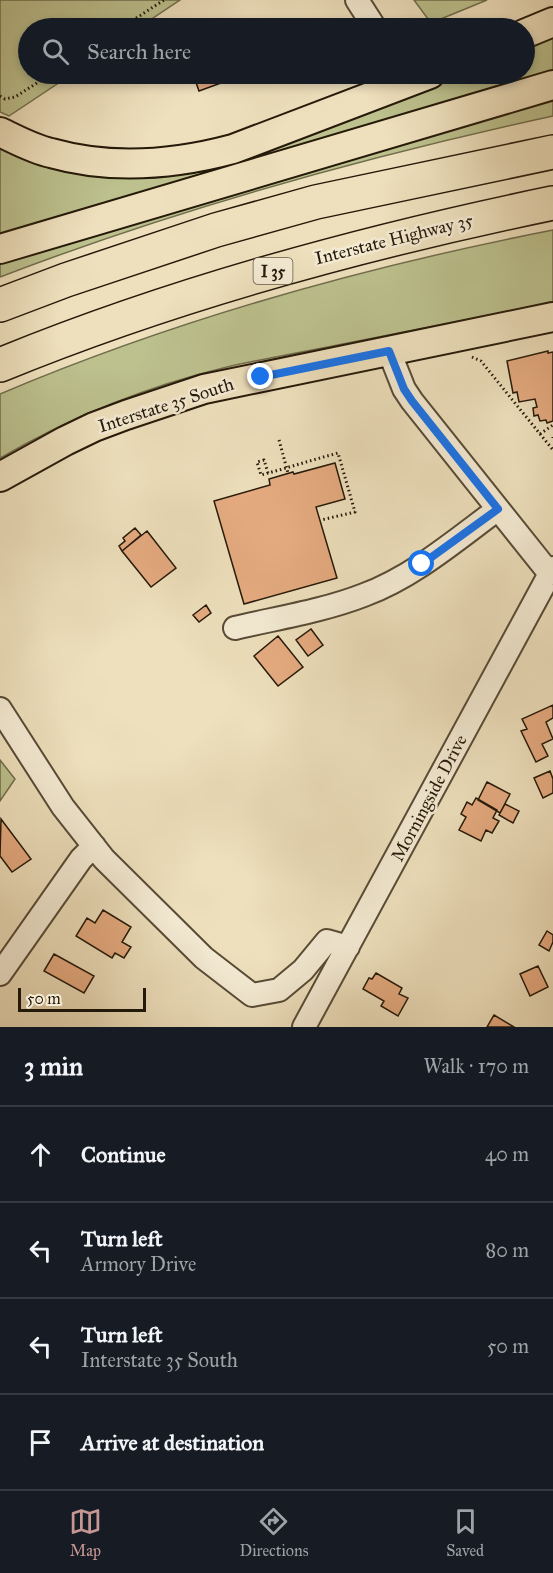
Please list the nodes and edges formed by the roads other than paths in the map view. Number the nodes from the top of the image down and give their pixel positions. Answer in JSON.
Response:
{"nodes":[{"id":1,"x":357,"y":0,"type":"edge"},
{"id":2,"x":369,"y":18,"type":"edge"},
{"id":3,"x":553,"y":21,"type":"edge"},
{"id":4,"x":535,"y":29,"type":"edge"},
{"id":5,"x":389,"y":84,"type":"edge"},
{"id":6,"x":553,"y":85,"type":"edge"},
{"id":7,"x":0,"y":132,"type":"edge"},
{"id":8,"x":553,"y":152,"type":"edge"},
{"id":9,"x":553,"y":203,"type":"edge"},
{"id":10,"x":0,"y":249,"type":"edge"},
{"id":11,"x":0,"y":305,"type":"edge"},
{"id":12,"x":553,"y":317,"type":"edge"},
{"id":13,"x":389,"y":351,"type":"junction"},
{"id":14,"x":0,"y":365,"type":"edge"},
{"id":15,"x":0,"y":477,"type":"edge"},
{"id":16,"x":498,"y":509,"type":"junction"},
{"id":17,"x":552,"y":571,"type":"edge"},
{"id":18,"x":235,"y":628,"type":"dead end"},
{"id":19,"x":0,"y":710,"type":"edge"},
{"id":20,"x":87,"y":853,"type":"junction"},
{"id":21,"x":348,"y":947,"type":"junction"},
{"id":22,"x":0,"y":974,"type":"edge"},
{"id":23,"x":304,"y":1027,"type":"edge"}],
"edges":[{"from":1,"to":2,"type":"street"},
{"from":3,"to":4,"type":"main road"},
{"from":5,"to":7,"type":"main road"},
{"from":6,"to":10,"type":"main road"},
{"from":8,"to":11,"type":"highway"},
{"from":9,"to":14,"type":"highway","name":"Interstate Highway 35","number":"I 35"},
{"from":12,"to":13,"type":"main road","name":"Interstate 35 South"},
{"from":13,"to":15,"type":"main road","name":"Interstate 35 South"},
{"from":13,"to":16,"type":"street"},
{"from":16,"to":17,"type":"street"},
{"from":16,"to":18,"type":"street"},
{"from":17,"to":21,"type":"street","name":"Morningside Drive"},
{"from":19,"to":20,"type":"street"},
{"from":20,"to":21,"type":"street"},
{"from":20,"to":22,"type":"street"},
{"from":21,"to":23,"type":"street","name":"Morningside Drive"}]}
